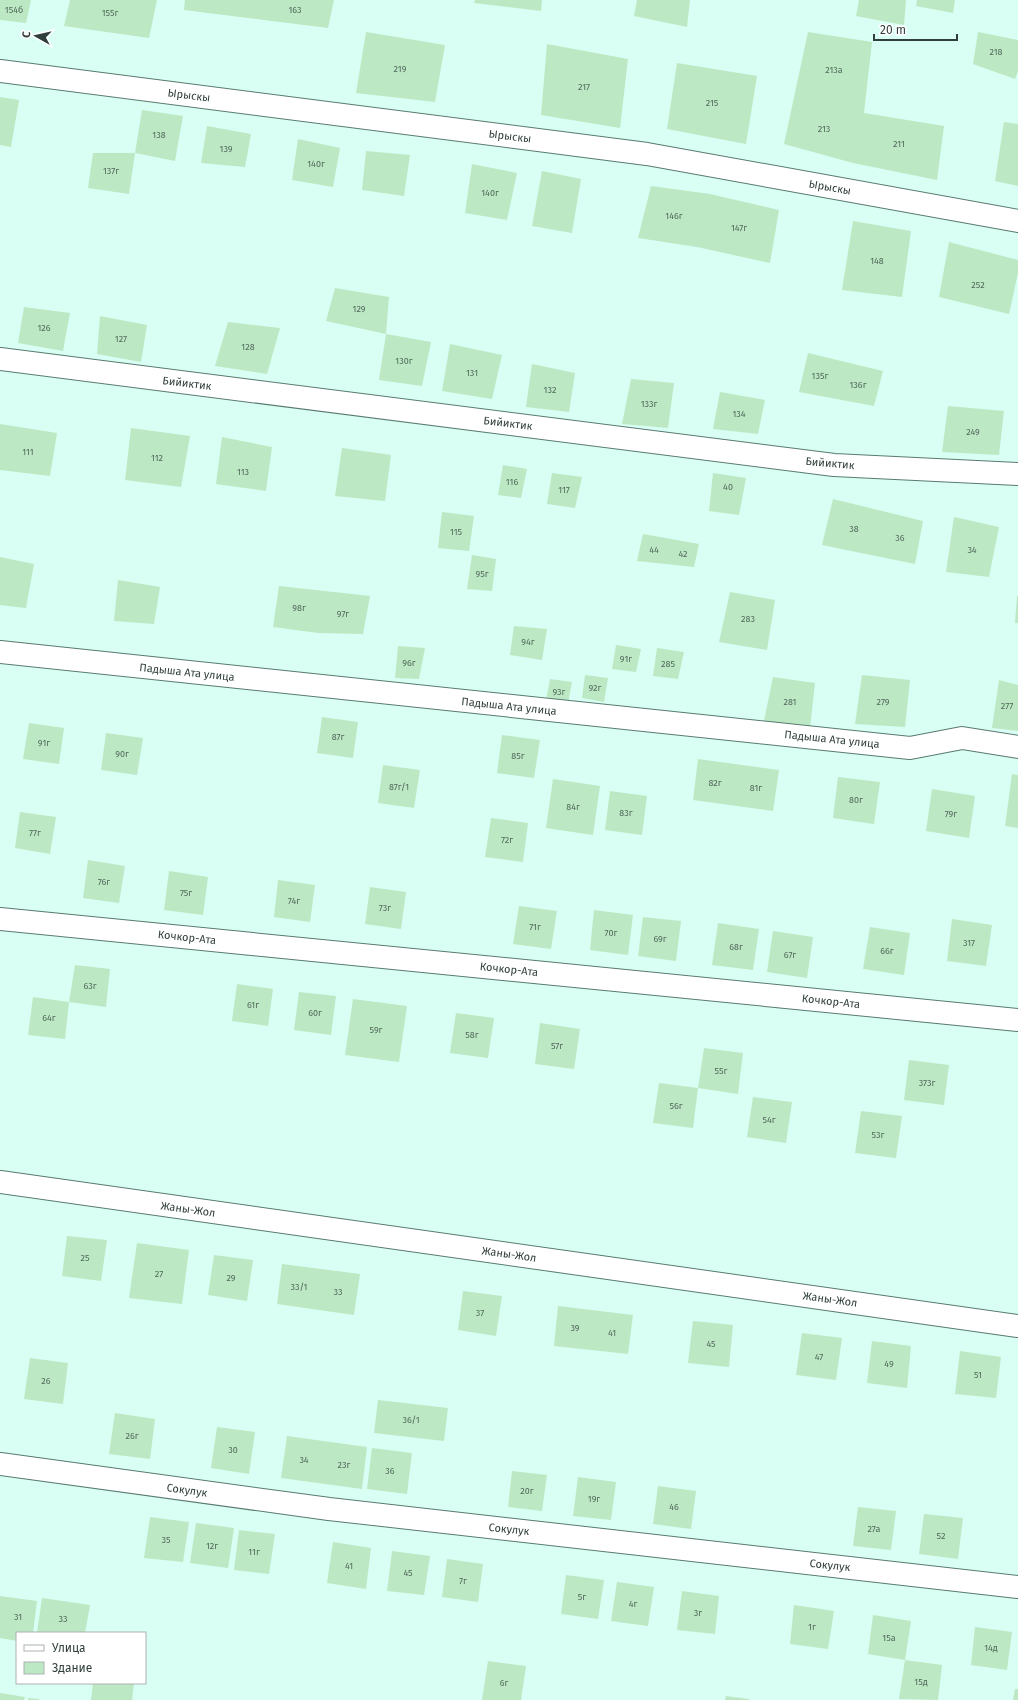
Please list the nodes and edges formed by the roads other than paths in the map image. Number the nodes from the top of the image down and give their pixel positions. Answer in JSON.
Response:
{"nodes":[{"id":1,"x":0,"y":71,"type":"edge"},
{"id":2,"x":1018,"y":221,"type":"edge"},
{"id":3,"x":0,"y":359,"type":"edge"},
{"id":4,"x":1018,"y":474,"type":"edge"},
{"id":5,"x":0,"y":652,"type":"edge"},
{"id":6,"x":1018,"y":747,"type":"edge"},
{"id":7,"x":0,"y":918,"type":"edge"},
{"id":8,"x":1018,"y":1020,"type":"edge"},
{"id":9,"x":0,"y":1182,"type":"edge"},
{"id":10,"x":1018,"y":1326,"type":"edge"},
{"id":11,"x":0,"y":1464,"type":"edge"},
{"id":12,"x":1018,"y":1586,"type":"edge"}],
"edges":[{"from":1,"to":2,"type":"street","name":"Ырыскы"},
{"from":3,"to":4,"type":"street","name":"Бийиктик"},
{"from":5,"to":6,"type":"street","name":"Падыша Ата улица"},
{"from":7,"to":8,"type":"street","name":"Кочкор-Ата"},
{"from":9,"to":10,"type":"street","name":"Жаны-Жол"},
{"from":11,"to":12,"type":"street","name":"Сокулук"}]}
